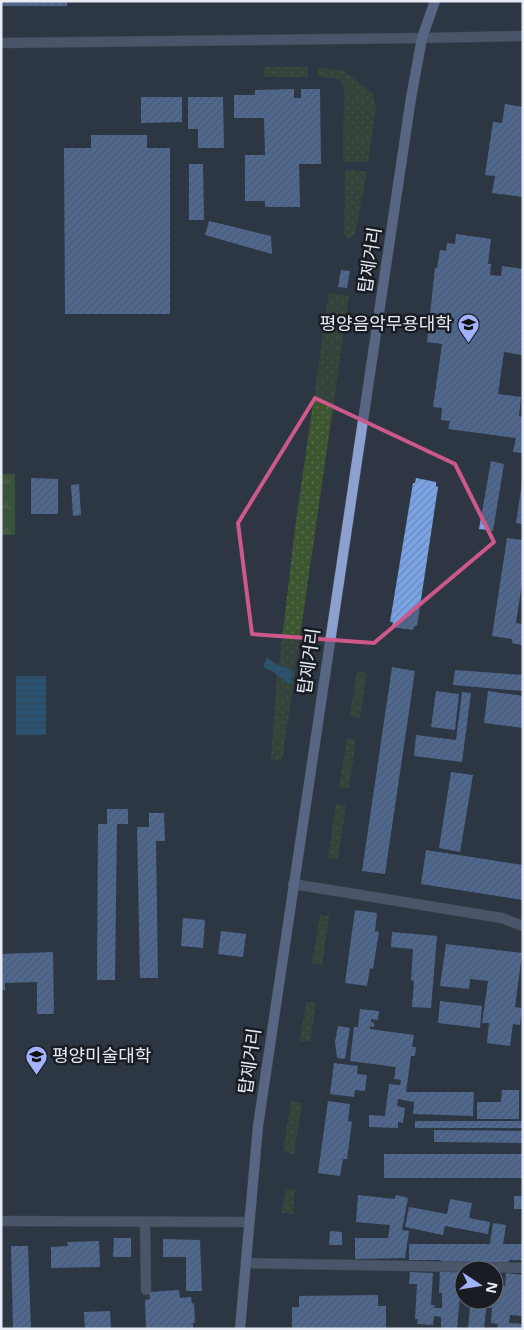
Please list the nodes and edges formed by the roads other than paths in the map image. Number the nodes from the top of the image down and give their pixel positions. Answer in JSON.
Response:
{"nodes":[{"id":1,"x":435,"y":1,"type":"edge"},
{"id":2,"x":523,"y":36,"type":"edge"},
{"id":3,"x":422,"y":38,"type":"junction"},
{"id":4,"x":1,"y":43,"type":"edge"},
{"id":5,"x":293,"y":884,"type":"junction"},
{"id":6,"x":523,"y":926,"type":"edge"},
{"id":7,"x":1,"y":1221,"type":"edge"},
{"id":8,"x":144,"y":1222,"type":"junction"},
{"id":9,"x":249,"y":1222,"type":"junction"},
{"id":10,"x":246,"y":1263,"type":"junction"},
{"id":11,"x":523,"y":1268,"type":"edge"},
{"id":12,"x":146,"y":1290,"type":"dead end"},
{"id":13,"x":240,"y":1329,"type":"edge"}],
"edges":[{"from":1,"to":3,"type":"main road","name":"탑제거리"},
{"from":2,"to":3,"type":"street"},
{"from":3,"to":4,"type":"street"},
{"from":3,"to":5,"type":"main road","name":"탑제거리"},
{"from":5,"to":6,"type":"street"},
{"from":5,"to":9,"type":"main road","name":"탑제거리"},
{"from":7,"to":8,"type":"street"},
{"from":8,"to":9,"type":"street"},
{"from":8,"to":12,"type":"street"},
{"from":9,"to":10,"type":"main road","name":"탑제거리"},
{"from":10,"to":11,"type":"street"},
{"from":10,"to":13,"type":"main road","name":"탑제거리"}]}
